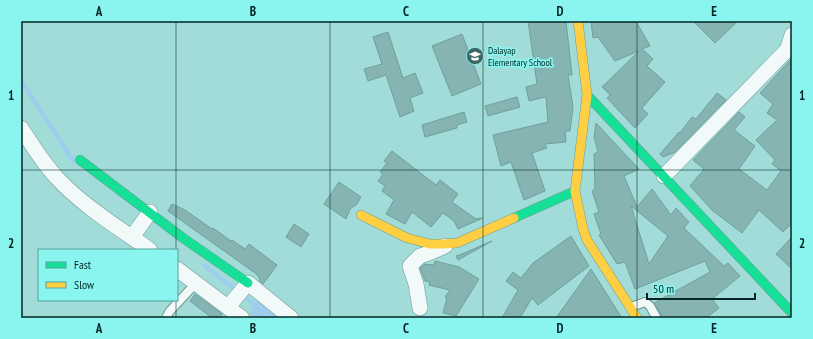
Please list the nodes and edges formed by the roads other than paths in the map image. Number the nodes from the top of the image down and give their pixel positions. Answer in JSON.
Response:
{"nodes":[{"id":1,"x":578,"y":21,"type":"edge"},
{"id":2,"x":792,"y":35,"type":"edge"},
{"id":3,"x":587,"y":95,"type":"junction"},
{"id":4,"x":21,"y":128,"type":"edge"},
{"id":5,"x":80,"y":160,"type":"dead end"},
{"id":6,"x":664,"y":176,"type":"junction"},
{"id":7,"x":575,"y":191,"type":"junction"},
{"id":8,"x":148,"y":214,"type":"junction"},
{"id":9,"x":361,"y":215,"type":"dead end"},
{"id":10,"x":134,"y":234,"type":"junction"},
{"id":11,"x":447,"y":244,"type":"junction"},
{"id":12,"x":149,"y":249,"type":"edge"},
{"id":13,"x":178,"y":270,"type":"edge"},
{"id":14,"x":196,"y":283,"type":"junction"},
{"id":15,"x":238,"y":296,"type":"junction"},
{"id":16,"x":630,"y":307,"type":"junction"},
{"id":17,"x":420,"y":308,"type":"dead end"},
{"id":18,"x":792,"y":313,"type":"edge"},
{"id":19,"x":656,"y":317,"type":"dead end"},
{"id":20,"x":166,"y":318,"type":"edge"},
{"id":21,"x":242,"y":318,"type":"edge"},
{"id":22,"x":291,"y":318,"type":"edge"},
{"id":23,"x":637,"y":318,"type":"edge"}],
"edges":[{"from":1,"to":3,"type":"street"},
{"from":2,"to":6,"type":"street"},
{"from":3,"to":6,"type":"street"},
{"from":3,"to":7,"type":"street"},
{"from":4,"to":10,"type":"street"},
{"from":5,"to":8,"type":"street"},
{"from":6,"to":18,"type":"street"},
{"from":7,"to":11,"type":"street"},
{"from":7,"to":16,"type":"street"},
{"from":8,"to":10,"type":"street"},
{"from":8,"to":15,"type":"street"},
{"from":9,"to":11,"type":"street"},
{"from":10,"to":12,"type":"street"},
{"from":11,"to":17,"type":"street"},
{"from":13,"to":14,"type":"street"},
{"from":14,"to":15,"type":"street"},
{"from":14,"to":20,"type":"lane"},
{"from":15,"to":21,"type":"street"},
{"from":15,"to":22,"type":"street"},
{"from":16,"to":19,"type":"lane"},
{"from":16,"to":23,"type":"street"}]}
